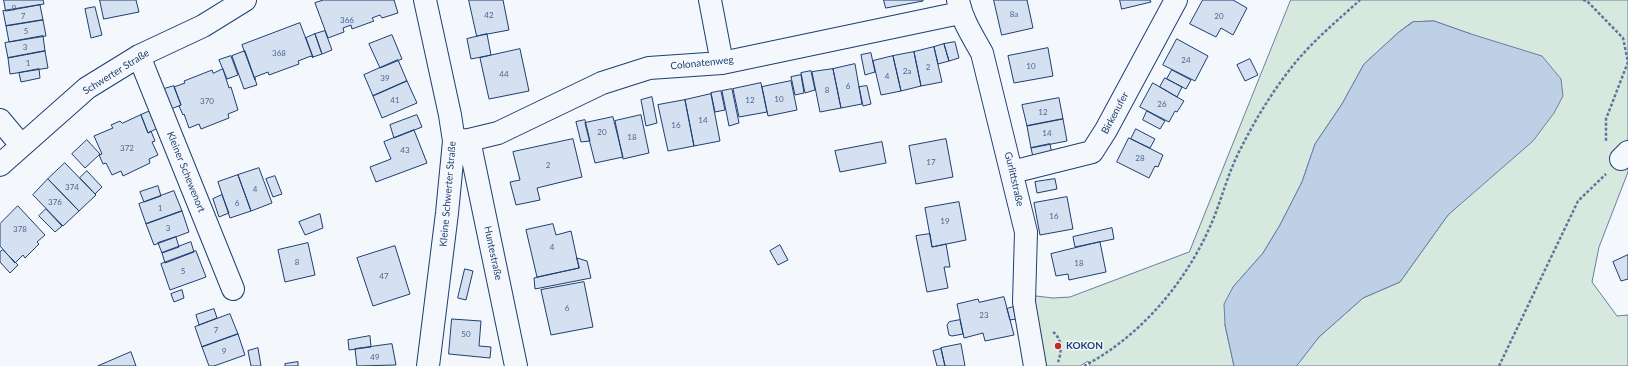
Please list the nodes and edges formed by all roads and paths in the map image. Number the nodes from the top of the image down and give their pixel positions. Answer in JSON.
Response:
{"nodes":[{"id":1,"x":245,"y":0,"type":"edge"},
{"id":2,"x":425,"y":0,"type":"edge"},
{"id":3,"x":710,"y":0,"type":"edge"},
{"id":4,"x":1176,"y":0,"type":"edge"},
{"id":5,"x":1360,"y":0,"type":"edge"},
{"id":6,"x":1583,"y":0,"type":"edge"},
{"id":7,"x":959,"y":6,"type":"edge"},
{"id":8,"x":138,"y":56,"type":"junction"},
{"id":9,"x":722,"y":63,"type":"junction"},
{"id":10,"x":0,"y":120,"type":"edge"},
{"id":11,"x":462,"y":140,"type":"junction"},
{"id":12,"x":21,"y":145,"type":"junction"},
{"id":13,"x":1625,"y":156,"type":"edge"},
{"id":14,"x":0,"y":165,"type":"edge"},
{"id":15,"x":1012,"y":172,"type":"junction"},
{"id":16,"x":233,"y":289,"type":"dead end"},
{"id":17,"x":428,"y":366,"type":"edge"},
{"id":18,"x":516,"y":366,"type":"edge"},
{"id":19,"x":1035,"y":366,"type":"edge"},
{"id":20,"x":1084,"y":366,"type":"edge"},
{"id":21,"x":1499,"y":366,"type":"edge"}],
"edges":[{"from":1,"to":8,"type":"street","name":"Schwerter Straße"},
{"from":2,"to":11,"type":"street","name":"Kleine Schwerter Straße"},
{"from":3,"to":9,"type":"street"},
{"from":4,"to":15,"type":"street","name":"Birkenufer"},
{"from":5,"to":20,"type":"path"},
{"from":6,"to":13,"type":"path"},
{"from":7,"to":9,"type":"street","name":"Colonatenweg"},
{"from":7,"to":15,"type":"street","name":"Gurlittstraße"},
{"from":8,"to":12,"type":"street","name":"Schwerter Straße"},
{"from":8,"to":16,"type":"street","name":"Kleiner Schewenort"},
{"from":9,"to":11,"type":"street","name":"Colonatenweg"},
{"from":10,"to":12,"type":"street"},
{"from":11,"to":17,"type":"street","name":"Kleine Schwerter Straße"},
{"from":11,"to":18,"type":"street","name":"Huntestraße"},
{"from":12,"to":14,"type":"street","name":"Schwerter Straße"},
{"from":13,"to":21,"type":"path"},
{"from":15,"to":19,"type":"street","name":"Gurlittstraße"}]}
